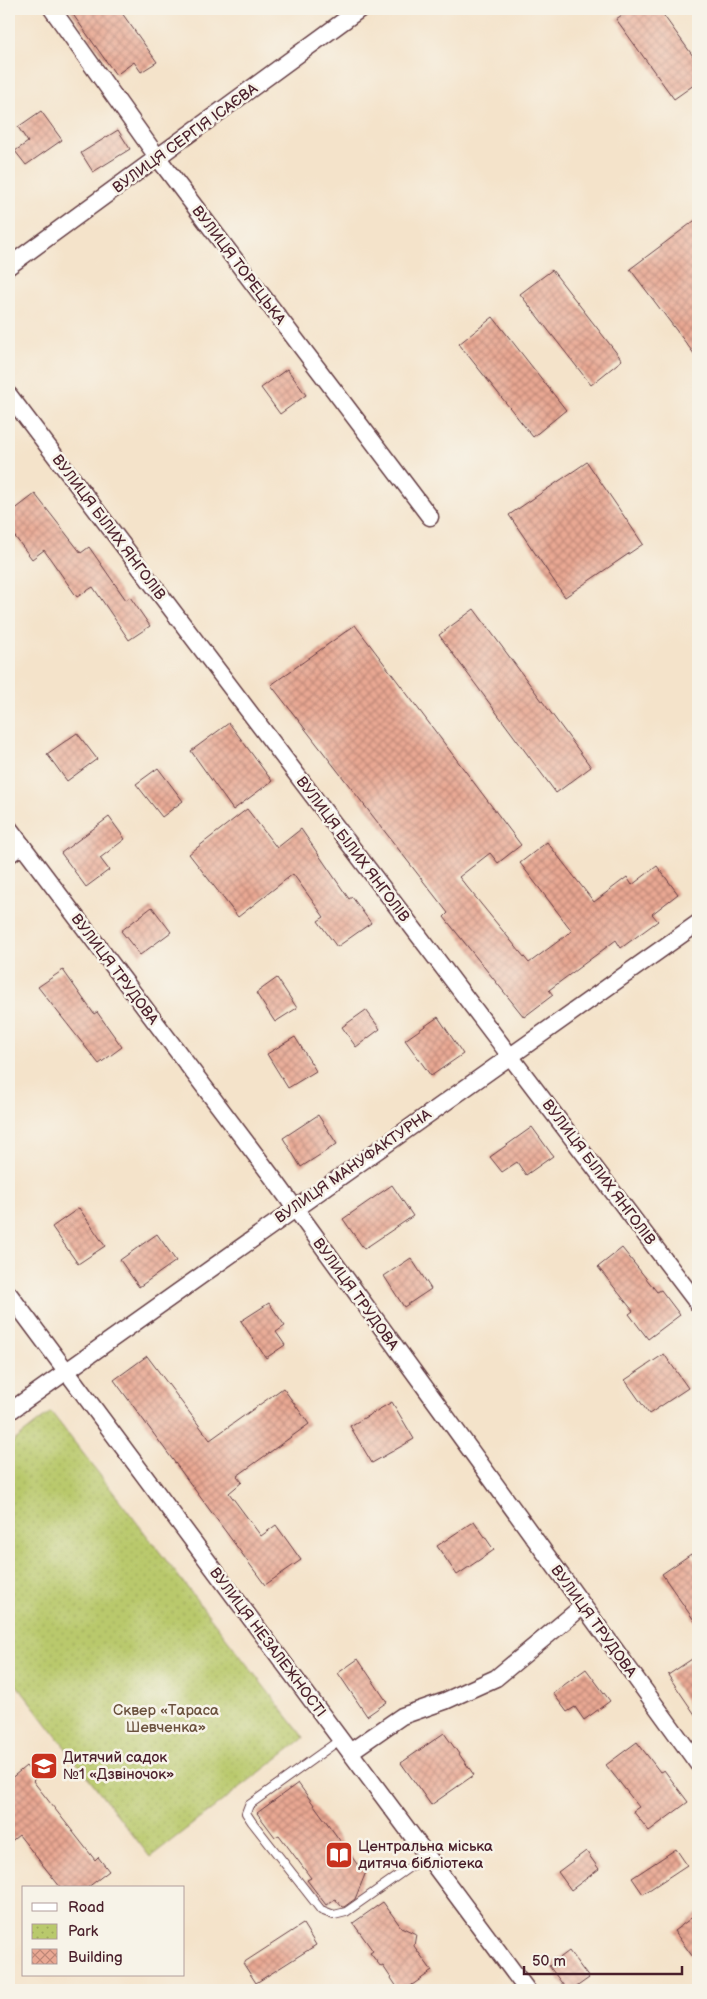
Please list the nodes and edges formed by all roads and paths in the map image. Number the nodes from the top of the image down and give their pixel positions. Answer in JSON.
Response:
{"nodes":[{"id":1,"x":52,"y":9,"type":"edge"},
{"id":2,"x":360,"y":9,"type":"edge"},
{"id":3,"x":158,"y":158,"type":"junction"},
{"id":4,"x":9,"y":266,"type":"edge"},
{"id":5,"x":9,"y":395,"type":"edge"},
{"id":6,"x":430,"y":517,"type":"dead end"},
{"id":7,"x":9,"y":828,"type":"edge"},
{"id":8,"x":15,"y":850,"type":"edge"},
{"id":9,"x":698,"y":923,"type":"edge"},
{"id":10,"x":510,"y":1055,"type":"junction"},
{"id":11,"x":293,"y":1208,"type":"junction"},
{"id":12,"x":9,"y":1294,"type":"edge"},
{"id":13,"x":698,"y":1304,"type":"edge"},
{"id":14,"x":67,"y":1370,"type":"junction"},
{"id":15,"x":9,"y":1412,"type":"edge"},
{"id":16,"x":583,"y":1606,"type":"junction"},
{"id":17,"x":345,"y":1746,"type":"junction"},
{"id":18,"x":698,"y":1764,"type":"edge"},
{"id":19,"x":427,"y":1855,"type":"junction"},
{"id":20,"x":527,"y":1990,"type":"edge"}],
"edges":[{"from":1,"to":3,"type":"street","name":"ВУЛИЦЯ ТОРЕЦЬКА"},
{"from":2,"to":3,"type":"street","name":"ВУЛИЦЯ СЕРГІЯ ІСАЄВА"},
{"from":3,"to":4,"type":"street","name":"ВУЛИЦЯ СЕРГІЯ ІСАЄВА"},
{"from":3,"to":6,"type":"street","name":"ВУЛИЦЯ ТОРЕЦЬКА"},
{"from":5,"to":10,"type":"street","name":"ВУЛИЦЯ БІЛИХ ЯНГОЛІВ"},
{"from":7,"to":8,"type":"street","name":"ВУЛИЦЯ ТРУДОВА"},
{"from":8,"to":11,"type":"street","name":"ВУЛИЦЯ ТРУДОВА"},
{"from":9,"to":10,"type":"street","name":"ВУЛИЦЯ МАНУФАКТУРНА"},
{"from":10,"to":11,"type":"street","name":"ВУЛИЦЯ МАНУФАКТУРНА"},
{"from":10,"to":13,"type":"street","name":"ВУЛИЦЯ БІЛИХ ЯНГОЛІВ"},
{"from":11,"to":14,"type":"street","name":"ВУЛИЦЯ МАНУФАКТУРНА"},
{"from":11,"to":16,"type":"street","name":"ВУЛИЦЯ ТРУДОВА"},
{"from":12,"to":14,"type":"street","name":"ВУЛИЦЯ НЕЗАЛЕЖНОСТІ"},
{"from":14,"to":15,"type":"street","name":"ВУЛИЦЯ МАНУФАКТУРНА"},
{"from":14,"to":17,"type":"street","name":"ВУЛИЦЯ НЕЗАЛЕЖНОСТІ"},
{"from":16,"to":17,"type":"street"},
{"from":16,"to":18,"type":"street","name":"ВУЛИЦЯ ТРУДОВА"},
{"from":17,"to":19,"type":"street","name":"ВУЛИЦЯ НЕЗАЛЕЖНОСТІ"},
{"from":17,"to":19,"type":"lane"},
{"from":19,"to":20,"type":"street","name":"ВУЛИЦЯ НЕЗАЛЕЖНОСТІ"}]}
